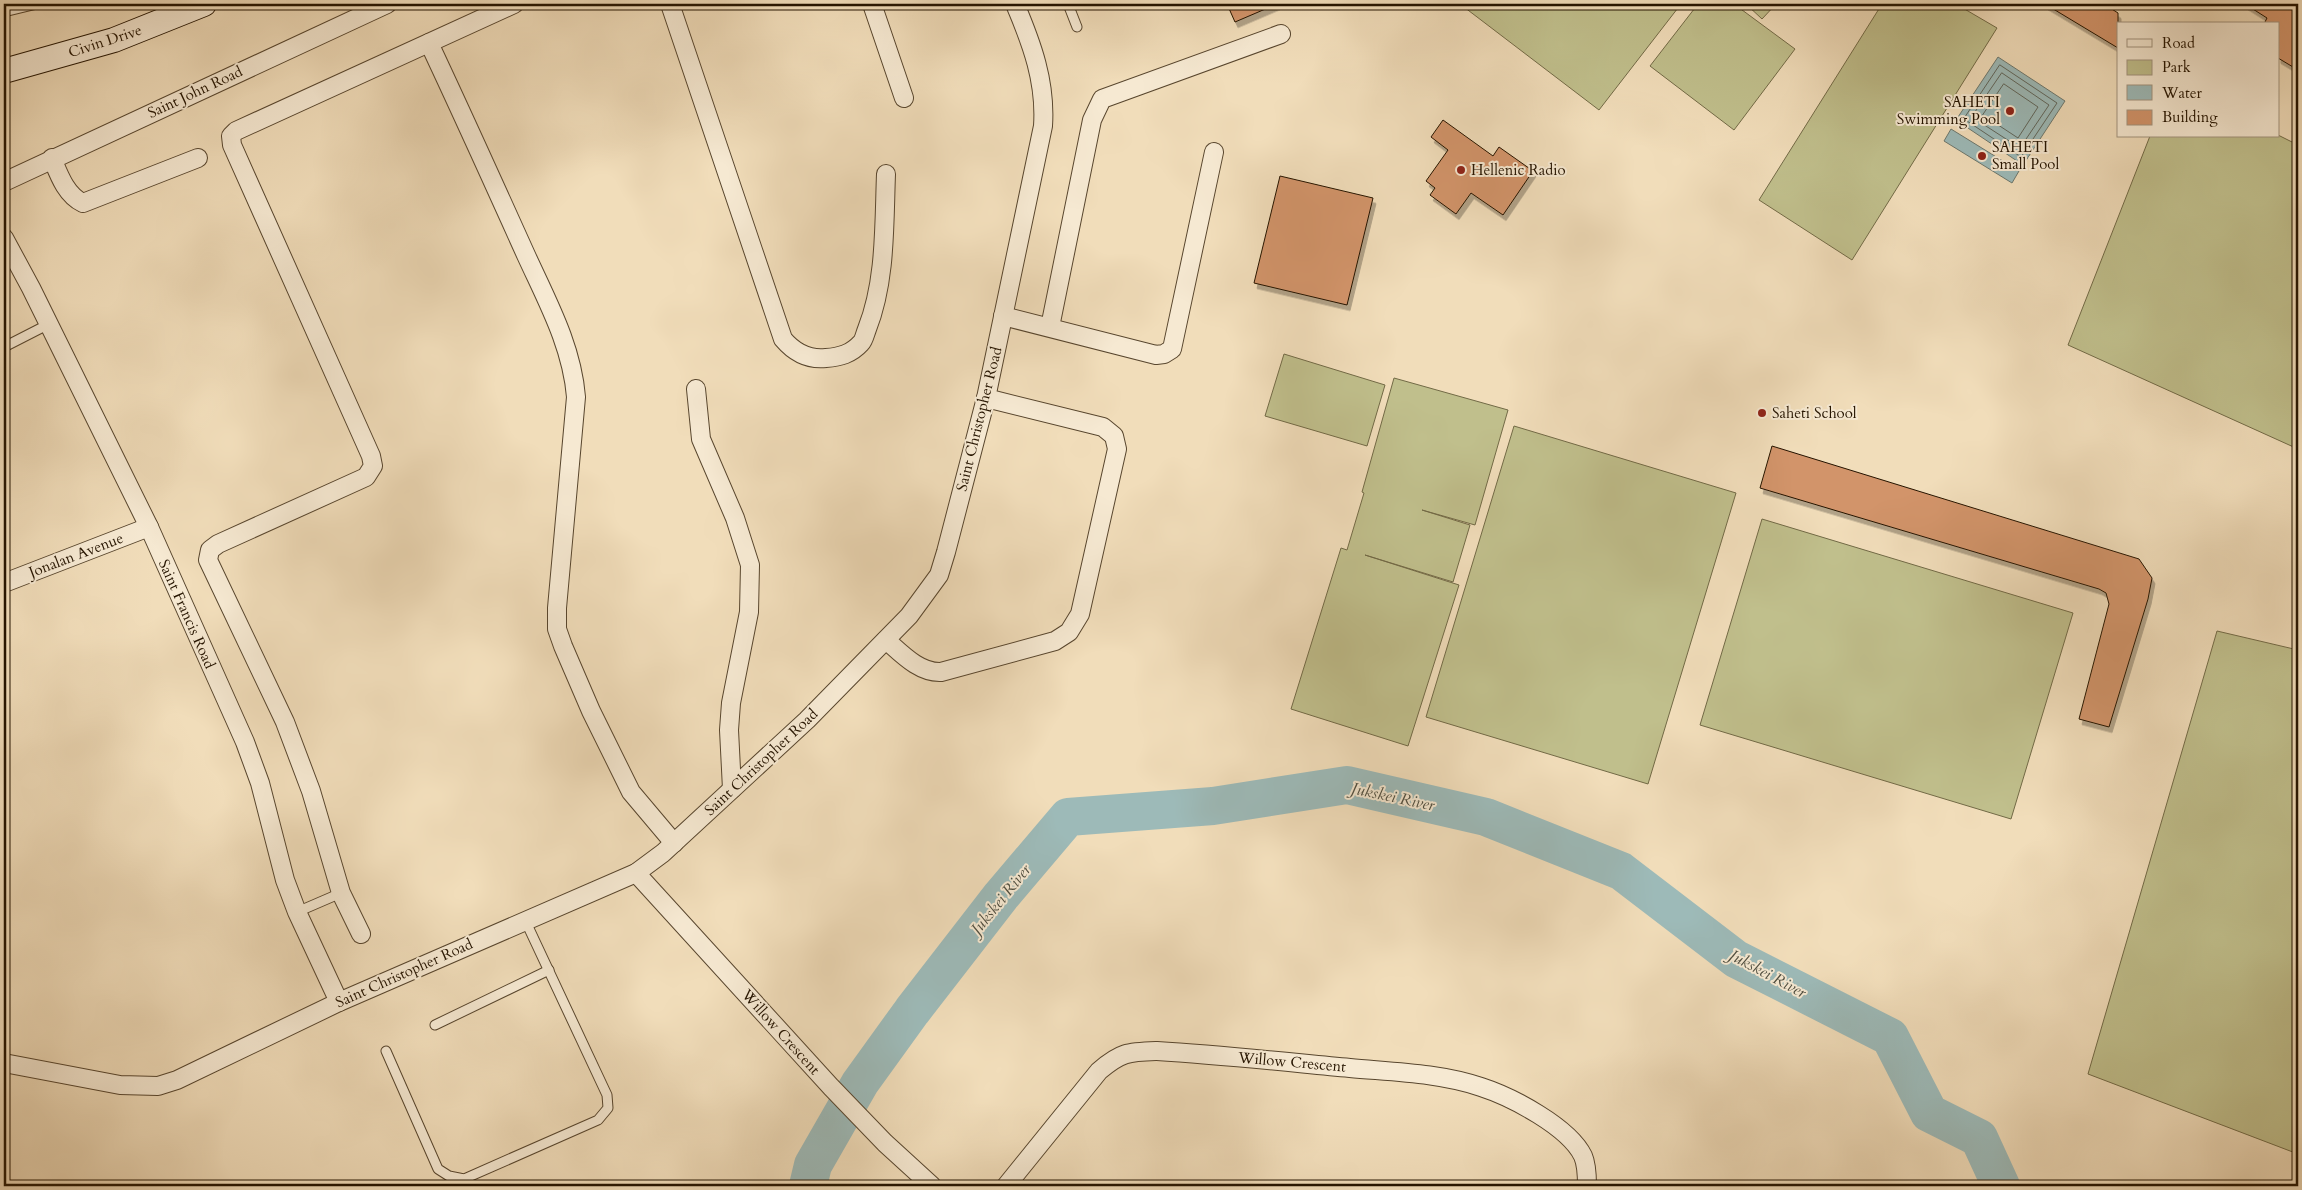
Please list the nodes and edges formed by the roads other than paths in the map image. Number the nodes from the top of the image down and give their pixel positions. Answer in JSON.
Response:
{"nodes":[{"id":1,"x":37,"y":4,"type":"edge"},
{"id":2,"x":204,"y":4,"type":"edge"},
{"id":3,"x":387,"y":4,"type":"edge"},
{"id":4,"x":514,"y":4,"type":"edge"},
{"id":5,"x":670,"y":4,"type":"edge"},
{"id":6,"x":872,"y":4,"type":"edge"},
{"id":7,"x":1015,"y":4,"type":"edge"},
{"id":8,"x":1068,"y":4,"type":"edge"},
{"id":9,"x":4,"y":12,"type":"edge"},
{"id":10,"x":1077,"y":27,"type":"dead end"},
{"id":11,"x":1281,"y":34,"type":"dead end"},
{"id":12,"x":429,"y":43,"type":"junction"},
{"id":13,"x":4,"y":71,"type":"edge"},
{"id":14,"x":904,"y":98,"type":"dead end"},
{"id":15,"x":1214,"y":152,"type":"dead end"},
{"id":16,"x":52,"y":158,"type":"junction"},
{"id":17,"x":198,"y":158,"type":"dead end"},
{"id":18,"x":886,"y":174,"type":"dead end"},
{"id":19,"x":4,"y":182,"type":"edge"},
{"id":20,"x":4,"y":238,"type":"edge"},
{"id":21,"x":1003,"y":316,"type":"junction"},
{"id":22,"x":49,"y":324,"type":"junction"},
{"id":23,"x":1050,"y":328,"type":"junction"},
{"id":24,"x":4,"y":347,"type":"edge"},
{"id":25,"x":696,"y":388,"type":"dead end"},
{"id":26,"x":986,"y":398,"type":"junction"},
{"id":27,"x":149,"y":527,"type":"junction"},
{"id":28,"x":4,"y":583,"type":"edge"},
{"id":29,"x":886,"y":640,"type":"junction"},
{"id":30,"x":732,"y":789,"type":"junction"},
{"id":31,"x":674,"y":843,"type":"junction"},
{"id":32,"x":636,"y":873,"type":"junction"},
{"id":33,"x":342,"y":893,"type":"junction"},
{"id":34,"x":297,"y":912,"type":"junction"},
{"id":35,"x":525,"y":920,"type":"junction"},
{"id":36,"x":361,"y":934,"type":"dead end"},
{"id":37,"x":549,"y":970,"type":"junction"},
{"id":38,"x":339,"y":1002,"type":"junction"},
{"id":39,"x":435,"y":1025,"type":"dead end"},
{"id":40,"x":386,"y":1051,"type":"dead end"},
{"id":41,"x":4,"y":1063,"type":"edge"},
{"id":42,"x":932,"y":1186,"type":"edge"},
{"id":43,"x":1006,"y":1186,"type":"edge"},
{"id":44,"x":1587,"y":1186,"type":"edge"}],
"edges":[{"from":1,"to":9,"type":"lane"},
{"from":2,"to":13,"type":"main road","name":"Civin Drive"},
{"from":3,"to":16,"type":"street","name":"Saint John Road"},
{"from":4,"to":12,"type":"street"},
{"from":5,"to":18,"type":"street"},
{"from":6,"to":14,"type":"street"},
{"from":7,"to":21,"type":"street","name":"Saint Christopher Road"},
{"from":8,"to":10,"type":"lane"},
{"from":11,"to":23,"type":"street"},
{"from":12,"to":31,"type":"street"},
{"from":12,"to":33,"type":"street"},
{"from":15,"to":23,"type":"street"},
{"from":16,"to":17,"type":"street"},
{"from":16,"to":19,"type":"street","name":"Saint John Road"},
{"from":20,"to":22,"type":"street","name":"Saint Francis Road"},
{"from":21,"to":23,"type":"street"},
{"from":21,"to":26,"type":"street","name":"Saint Christopher Road"},
{"from":22,"to":24,"type":"lane"},
{"from":22,"to":27,"type":"street","name":"Saint Francis Road"},
{"from":25,"to":30,"type":"street"},
{"from":26,"to":29,"type":"street","name":"Saint Christopher Road"},
{"from":26,"to":29,"type":"street"},
{"from":27,"to":28,"type":"street","name":"Jonalan Avenue"},
{"from":27,"to":34,"type":"street","name":"Saint Francis Road"},
{"from":29,"to":30,"type":"street","name":"Saint Christopher Road"},
{"from":30,"to":31,"type":"street","name":"Saint Christopher Road"},
{"from":31,"to":32,"type":"street","name":"Saint Christopher Road"},
{"from":32,"to":35,"type":"street","name":"Saint Christopher Road"},
{"from":32,"to":42,"type":"street","name":"Willow Crescent"},
{"from":33,"to":34,"type":"lane"},
{"from":33,"to":36,"type":"street"},
{"from":34,"to":38,"type":"street","name":"Saint Francis Road"},
{"from":35,"to":37,"type":"lane"},
{"from":35,"to":38,"type":"street","name":"Saint Christopher Road"},
{"from":37,"to":39,"type":"lane"},
{"from":37,"to":40,"type":"lane"},
{"from":38,"to":41,"type":"street","name":"Saint Christopher Road"},
{"from":43,"to":44,"type":"street","name":"Willow Crescent"}]}
